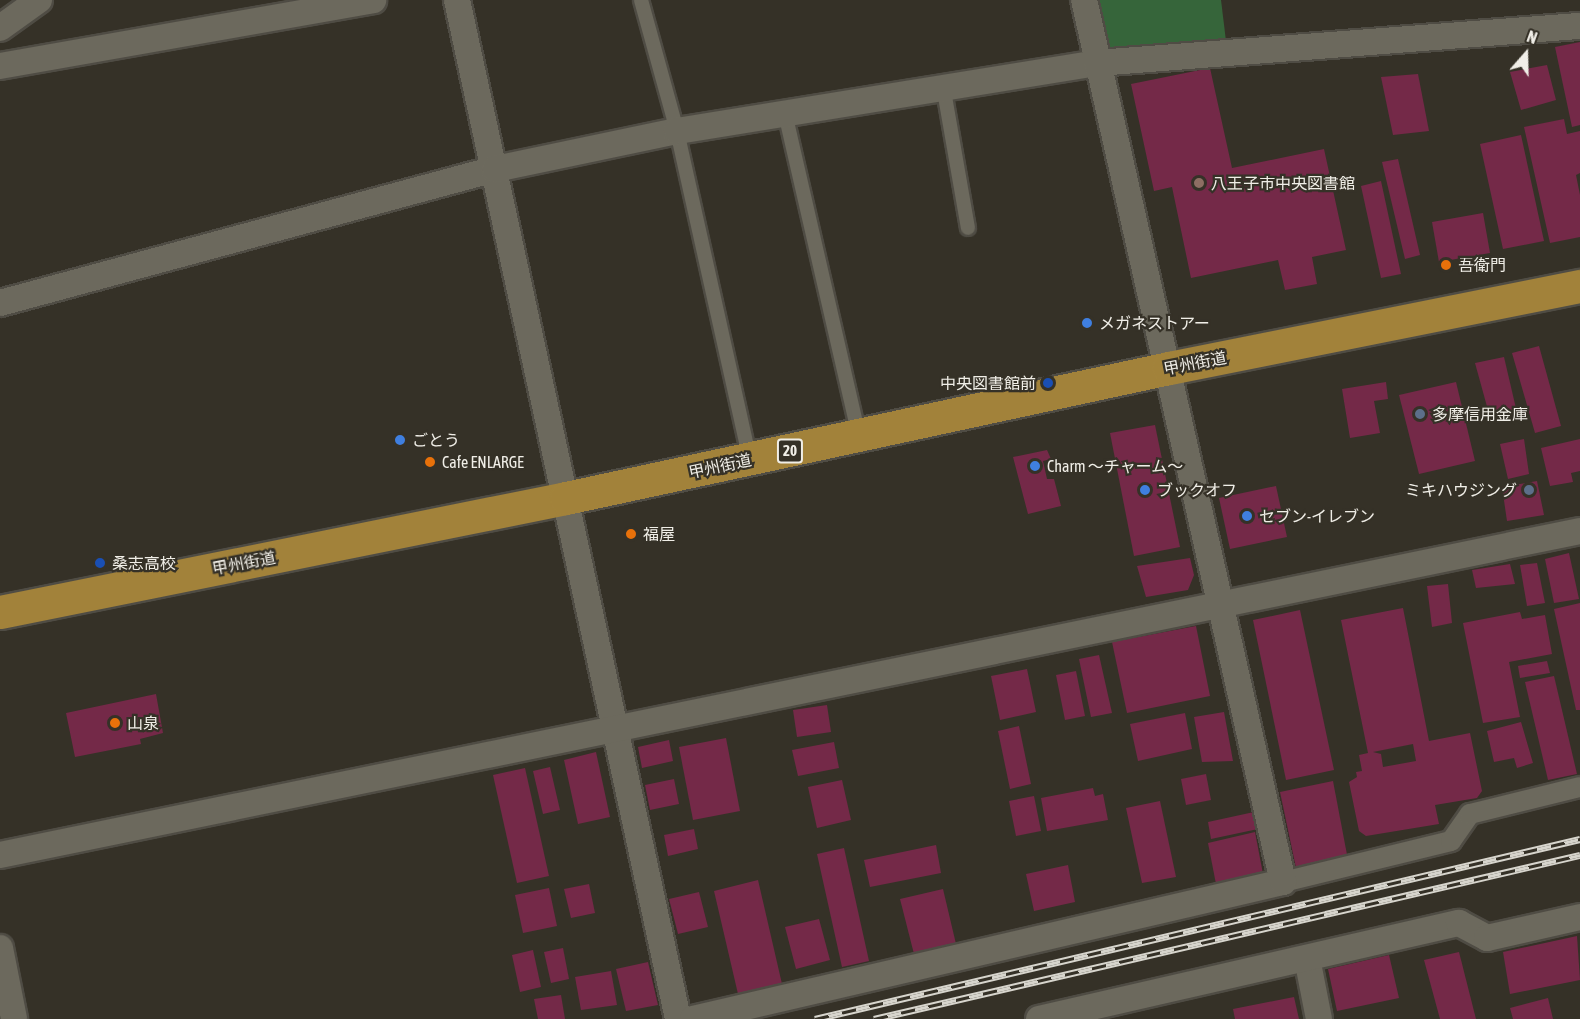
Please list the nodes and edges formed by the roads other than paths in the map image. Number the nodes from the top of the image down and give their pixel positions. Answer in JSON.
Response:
{"nodes":[{"id":1,"x":39,"y":0,"type":"edge"},
{"id":2,"x":373,"y":0,"type":"edge"},
{"id":3,"x":457,"y":0,"type":"edge"},
{"id":4,"x":641,"y":0,"type":"edge"},
{"id":5,"x":1084,"y":0,"type":"edge"},
{"id":6,"x":1580,"y":26,"type":"edge"},
{"id":7,"x":0,"y":28,"type":"edge"},
{"id":8,"x":1097,"y":63,"type":"junction"},
{"id":9,"x":0,"y":66,"type":"edge"},
{"id":10,"x":942,"y":85,"type":"junction"},
{"id":11,"x":785,"y":113,"type":"junction"},
{"id":12,"x":677,"y":131,"type":"junction"},
{"id":13,"x":495,"y":170,"type":"junction"},
{"id":14,"x":968,"y":228,"type":"dead end"},
{"id":15,"x":1580,"y":286,"type":"edge"},
{"id":16,"x":0,"y":303,"type":"edge"},
{"id":17,"x":1169,"y":368,"type":"junction"},
{"id":18,"x":859,"y":435,"type":"junction"},
{"id":19,"x":750,"y":460,"type":"junction"},
{"id":20,"x":566,"y":498,"type":"junction"},
{"id":21,"x":1580,"y":531,"type":"edge"},
{"id":22,"x":1222,"y":604,"type":"junction"},
{"id":23,"x":0,"y":612,"type":"edge"},
{"id":24,"x":617,"y":728,"type":"junction"},
{"id":25,"x":1580,"y":787,"type":"edge"},
{"id":26,"x":0,"y":855,"type":"edge"},
{"id":27,"x":1283,"y":882,"type":"junction"},
{"id":28,"x":1580,"y":917,"type":"edge"},
{"id":29,"x":0,"y":948,"type":"edge"},
{"id":30,"x":1307,"y":958,"type":"junction"},
{"id":31,"x":14,"y":1019,"type":"edge"},
{"id":32,"x":678,"y":1019,"type":"edge"},
{"id":33,"x":693,"y":1019,"type":"edge"},
{"id":34,"x":1039,"y":1019,"type":"edge"},
{"id":35,"x":1319,"y":1019,"type":"edge"}],
"edges":[{"from":1,"to":7,"type":"street"},
{"from":2,"to":9,"type":"street"},
{"from":3,"to":13,"type":"street"},
{"from":4,"to":12,"type":"lane"},
{"from":5,"to":8,"type":"street"},
{"from":6,"to":8,"type":"street"},
{"from":8,"to":10,"type":"street"},
{"from":8,"to":17,"type":"street"},
{"from":10,"to":11,"type":"street"},
{"from":10,"to":14,"type":"lane"},
{"from":11,"to":12,"type":"street"},
{"from":11,"to":18,"type":"lane"},
{"from":12,"to":13,"type":"street"},
{"from":12,"to":19,"type":"lane"},
{"from":13,"to":16,"type":"street"},
{"from":13,"to":20,"type":"street"},
{"from":15,"to":17,"type":"highway","name":"甲州街道","number":"20"},
{"from":17,"to":18,"type":"highway","name":"甲州街道","number":"20"},
{"from":17,"to":22,"type":"street"},
{"from":18,"to":19,"type":"highway","name":"甲州街道","number":"20"},
{"from":19,"to":20,"type":"highway","name":"甲州街道","number":"20"},
{"from":20,"to":23,"type":"highway","name":"甲州街道","number":"20"},
{"from":20,"to":24,"type":"street"},
{"from":21,"to":22,"type":"street"},
{"from":22,"to":24,"type":"street"},
{"from":22,"to":27,"type":"street"},
{"from":24,"to":26,"type":"street"},
{"from":24,"to":32,"type":"street"},
{"from":25,"to":27,"type":"street"},
{"from":27,"to":33,"type":"street"},
{"from":28,"to":30,"type":"street"},
{"from":29,"to":31,"type":"street"},
{"from":30,"to":34,"type":"street"},
{"from":30,"to":35,"type":"street"}]}
